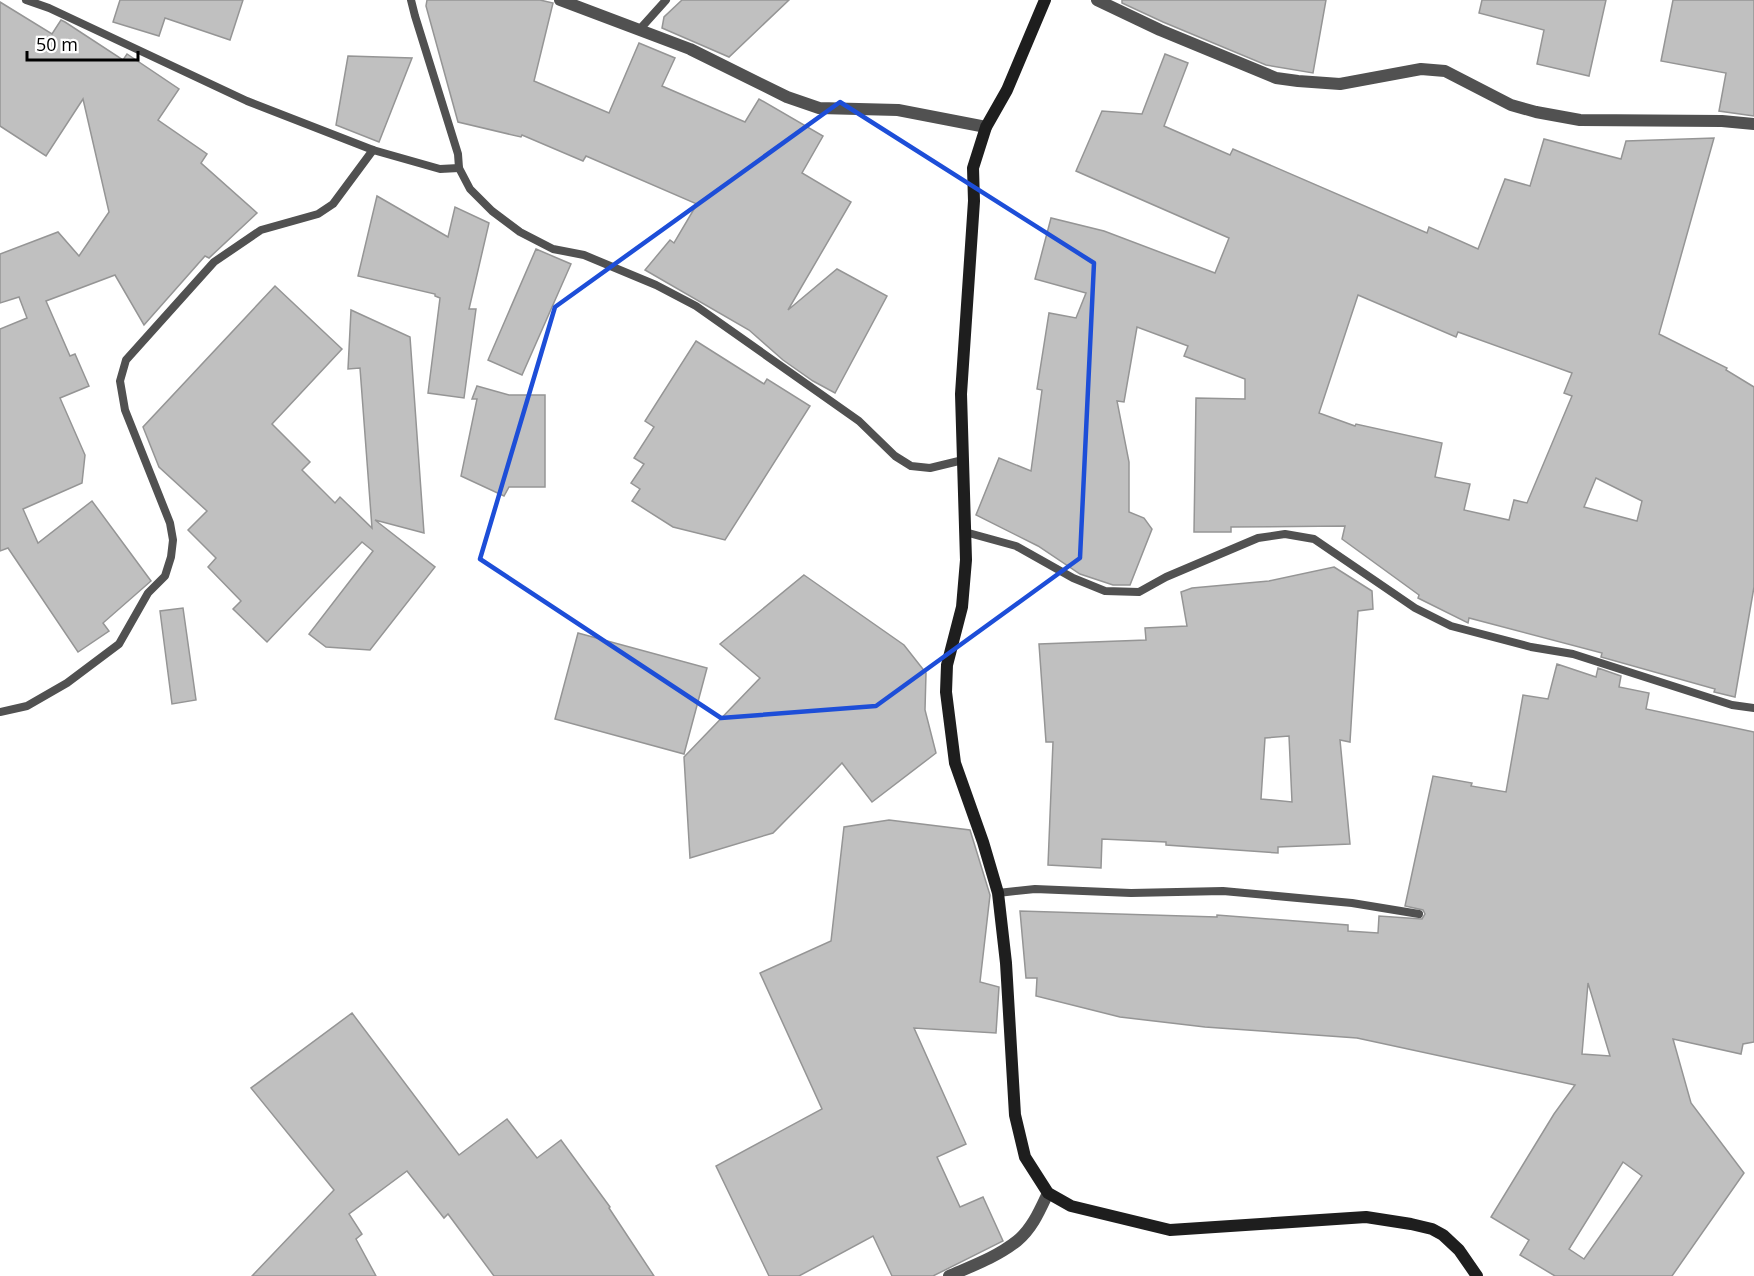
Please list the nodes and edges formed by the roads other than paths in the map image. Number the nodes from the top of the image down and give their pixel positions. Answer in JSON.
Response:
{"nodes":[{"id":1,"x":26,"y":0,"type":"edge"},
{"id":2,"x":411,"y":0,"type":"edge"},
{"id":3,"x":560,"y":0,"type":"edge"},
{"id":4,"x":666,"y":0,"type":"edge"},
{"id":5,"x":1045,"y":0,"type":"edge"},
{"id":6,"x":1097,"y":0,"type":"edge"},
{"id":7,"x":640,"y":29,"type":"junction"},
{"id":8,"x":1754,"y":124,"type":"edge"},
{"id":9,"x":986,"y":127,"type":"junction"},
{"id":10,"x":374,"y":150,"type":"junction"},
{"id":11,"x":459,"y":168,"type":"junction"},
{"id":12,"x":963,"y":460,"type":"junction"},
{"id":13,"x":965,"y":532,"type":"junction"},
{"id":14,"x":1754,"y":708,"type":"edge"},
{"id":15,"x":0,"y":712,"type":"edge"},
{"id":16,"x":998,"y":893,"type":"junction"},
{"id":17,"x":1419,"y":914,"type":"dead end"},
{"id":18,"x":1048,"y":1193,"type":"junction"},
{"id":19,"x":949,"y":1276,"type":"edge"},
{"id":20,"x":1477,"y":1276,"type":"edge"}],
"edges":[{"from":1,"to":10,"type":"lane"},
{"from":2,"to":11,"type":"lane"},
{"from":3,"to":7,"type":"street"},
{"from":4,"to":7,"type":"lane"},
{"from":5,"to":9,"type":"street"},
{"from":6,"to":8,"type":"street"},
{"from":7,"to":9,"type":"street"},
{"from":9,"to":12,"type":"street"},
{"from":10,"to":11,"type":"lane"},
{"from":10,"to":15,"type":"lane"},
{"from":11,"to":12,"type":"lane"},
{"from":12,"to":13,"type":"street"},
{"from":13,"to":14,"type":"lane"},
{"from":13,"to":16,"type":"street"},
{"from":16,"to":17,"type":"lane"},
{"from":16,"to":18,"type":"street"},
{"from":18,"to":19,"type":"street"},
{"from":18,"to":20,"type":"street"}]}
